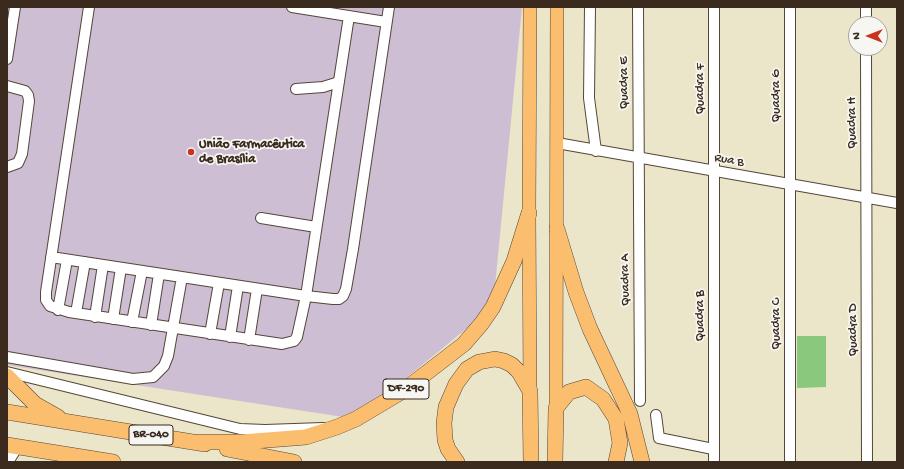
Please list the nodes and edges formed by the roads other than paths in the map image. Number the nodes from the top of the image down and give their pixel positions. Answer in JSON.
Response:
{"nodes":[{"id":1,"x":14,"y":7,"type":"edge"},
{"id":2,"x":89,"y":7,"type":"edge"},
{"id":3,"x":292,"y":7,"type":"edge"},
{"id":4,"x":389,"y":7,"type":"edge"},
{"id":5,"x":530,"y":7,"type":"edge"},
{"id":6,"x":557,"y":7,"type":"edge"},
{"id":7,"x":590,"y":7,"type":"edge"},
{"id":8,"x":638,"y":7,"type":"edge"},
{"id":9,"x":714,"y":7,"type":"edge"},
{"id":10,"x":790,"y":7,"type":"edge"},
{"id":11,"x":349,"y":16,"type":"junction"},
{"id":12,"x":386,"y":22,"type":"junction"},
{"id":13,"x":866,"y":56,"type":"edge"},
{"id":14,"x":7,"y":59,"type":"edge"},
{"id":15,"x":339,"y":82,"type":"junction"},
{"id":16,"x":7,"y":86,"type":"edge"},
{"id":17,"x":296,"y":90,"type":"dead end"},
{"id":18,"x":557,"y":143,"type":"junction"},
{"id":19,"x":596,"y":151,"type":"junction"},
{"id":20,"x":638,"y":159,"type":"junction"},
{"id":21,"x":7,"y":167,"type":"edge"},
{"id":22,"x":714,"y":171,"type":"junction"},
{"id":23,"x":790,"y":185,"type":"junction"},
{"id":24,"x":867,"y":197,"type":"junction"},
{"id":25,"x":897,"y":203,"type":"edge"},
{"id":26,"x":529,"y":213,"type":"junction"},
{"id":27,"x":261,"y":218,"type":"dead end"},
{"id":28,"x":316,"y":227,"type":"junction"},
{"id":29,"x":557,"y":228,"type":"junction"},
{"id":30,"x":51,"y":257,"type":"junction"},
{"id":31,"x":67,"y":260,"type":"junction"},
{"id":32,"x":84,"y":262,"type":"junction"},
{"id":33,"x":103,"y":265,"type":"junction"},
{"id":34,"x":122,"y":268,"type":"junction"},
{"id":35,"x":142,"y":271,"type":"junction"},
{"id":36,"x":159,"y":274,"type":"junction"},
{"id":37,"x":182,"y":278,"type":"junction"},
{"id":38,"x":219,"y":283,"type":"junction"},
{"id":39,"x":238,"y":286,"type":"junction"},
{"id":40,"x":257,"y":289,"type":"junction"},
{"id":41,"x":306,"y":296,"type":"junction"},
{"id":42,"x":58,"y":310,"type":"junction"},
{"id":43,"x":76,"y":313,"type":"junction"},
{"id":44,"x":95,"y":316,"type":"junction"},
{"id":45,"x":113,"y":319,"type":"junction"},
{"id":46,"x":132,"y":322,"type":"junction"},
{"id":47,"x":151,"y":325,"type":"junction"},
{"id":48,"x":174,"y":329,"type":"junction"},
{"id":49,"x":210,"y":334,"type":"junction"},
{"id":50,"x":230,"y":337,"type":"junction"},
{"id":51,"x":248,"y":340,"type":"junction"},
{"id":52,"x":7,"y":357,"type":"edge"},
{"id":53,"x":7,"y":372,"type":"edge"},
{"id":54,"x":7,"y":376,"type":"edge"},
{"id":55,"x":530,"y":391,"type":"junction"},
{"id":56,"x":640,"y":401,"type":"dead end"},
{"id":57,"x":556,"y":408,"type":"junction"},
{"id":58,"x":7,"y":412,"type":"edge"},
{"id":59,"x":656,"y":415,"type":"dead end"},
{"id":60,"x":66,"y":422,"type":"junction"},
{"id":61,"x":337,"y":427,"type":"junction"},
{"id":62,"x":196,"y":442,"type":"junction"},
{"id":63,"x":12,"y":445,"type":"edge"},
{"id":64,"x":713,"y":449,"type":"junction"},
{"id":65,"x":531,"y":461,"type":"edge"},
{"id":66,"x":8,"y":462,"type":"edge"},
{"id":67,"x":113,"y":462,"type":"edge"},
{"id":68,"x":294,"y":462,"type":"edge"},
{"id":69,"x":457,"y":462,"type":"edge"},
{"id":70,"x":555,"y":462,"type":"edge"},
{"id":71,"x":616,"y":462,"type":"edge"},
{"id":72,"x":642,"y":462,"type":"edge"},
{"id":73,"x":714,"y":462,"type":"edge"},
{"id":74,"x":790,"y":462,"type":"edge"},
{"id":75,"x":867,"y":462,"type":"edge"}],
"edges":[{"from":1,"to":14,"type":"street"},
{"from":2,"to":30,"type":"street"},
{"from":3,"to":11,"type":"street"},
{"from":4,"to":12,"type":"street"},
{"from":5,"to":26,"type":"main road","number":"DF-290"},
{"from":6,"to":18,"type":"main road"},
{"from":7,"to":19,"type":"street"},
{"from":8,"to":20,"type":"street","name":"Quadra E"},
{"from":9,"to":22,"type":"street","name":"Quadra F"},
{"from":10,"to":23,"type":"street","name":"Quadra G"},
{"from":11,"to":12,"type":"street"},
{"from":11,"to":15,"type":"street"},
{"from":12,"to":41,"type":"street"},
{"from":13,"to":24,"type":"street","name":"Quadra H"},
{"from":15,"to":17,"type":"street"},
{"from":15,"to":28,"type":"street"},
{"from":16,"to":21,"type":"street"},
{"from":18,"to":19,"type":"street","name":"Rua B"},
{"from":18,"to":29,"type":"main road"},
{"from":19,"to":20,"type":"street","name":"Rua B"},
{"from":20,"to":22,"type":"street","name":"Rua B"},
{"from":20,"to":56,"type":"street","name":"Quadra A"},
{"from":22,"to":23,"type":"street","name":"Rua B"},
{"from":22,"to":64,"type":"street","name":"Quadra B"},
{"from":23,"to":24,"type":"street","name":"Rua B"},
{"from":23,"to":74,"type":"street","name":"Quadra C"},
{"from":24,"to":25,"type":"street","name":"Rua B"},
{"from":24,"to":75,"type":"street","name":"Quadra D"},
{"from":26,"to":55,"type":"main road","number":"DF-290"},
{"from":26,"to":61,"type":"highway","number":"DF-290"},
{"from":27,"to":28,"type":"street"},
{"from":28,"to":41,"type":"street"},
{"from":29,"to":57,"type":"main road"},
{"from":29,"to":72,"type":"highway"},
{"from":30,"to":31,"type":"street"},
{"from":30,"to":42,"type":"street"},
{"from":31,"to":32,"type":"street"},
{"from":31,"to":42,"type":"street"},
{"from":32,"to":33,"type":"street"},
{"from":32,"to":43,"type":"street"},
{"from":33,"to":34,"type":"street"},
{"from":33,"to":44,"type":"street"},
{"from":34,"to":35,"type":"street"},
{"from":34,"to":45,"type":"street"},
{"from":35,"to":36,"type":"street"},
{"from":35,"to":46,"type":"street"},
{"from":36,"to":37,"type":"street"},
{"from":36,"to":47,"type":"street"},
{"from":37,"to":38,"type":"street"},
{"from":37,"to":48,"type":"street"},
{"from":38,"to":39,"type":"street"},
{"from":38,"to":49,"type":"street"},
{"from":39,"to":40,"type":"street"},
{"from":39,"to":50,"type":"street"},
{"from":40,"to":41,"type":"street"},
{"from":40,"to":51,"type":"street"},
{"from":41,"to":51,"type":"street"},
{"from":42,"to":43,"type":"street"},
{"from":43,"to":44,"type":"street"},
{"from":44,"to":45,"type":"street"},
{"from":45,"to":46,"type":"street"},
{"from":46,"to":47,"type":"street"},
{"from":47,"to":48,"type":"street"},
{"from":48,"to":49,"type":"street"},
{"from":48,"to":52,"type":"street"},
{"from":49,"to":50,"type":"street"},
{"from":50,"to":51,"type":"street"},
{"from":53,"to":61,"type":"street"},
{"from":54,"to":60,"type":"highway"},
{"from":55,"to":65,"type":"highway","number":"DF-290"},
{"from":55,"to":69,"type":"highway"},
{"from":57,"to":70,"type":"highway"},
{"from":57,"to":71,"type":"highway"},
{"from":58,"to":60,"type":"highway","number":"BR-040"},
{"from":59,"to":64,"type":"street"},
{"from":60,"to":62,"type":"highway","number":"BR-040"},
{"from":61,"to":62,"type":"highway","number":"DF-290"},
{"from":62,"to":68,"type":"highway","number":"BR-040"},
{"from":63,"to":66,"type":"street"},
{"from":63,"to":67,"type":"highway"},
{"from":64,"to":73,"type":"street","name":"Quadra B"}]}
